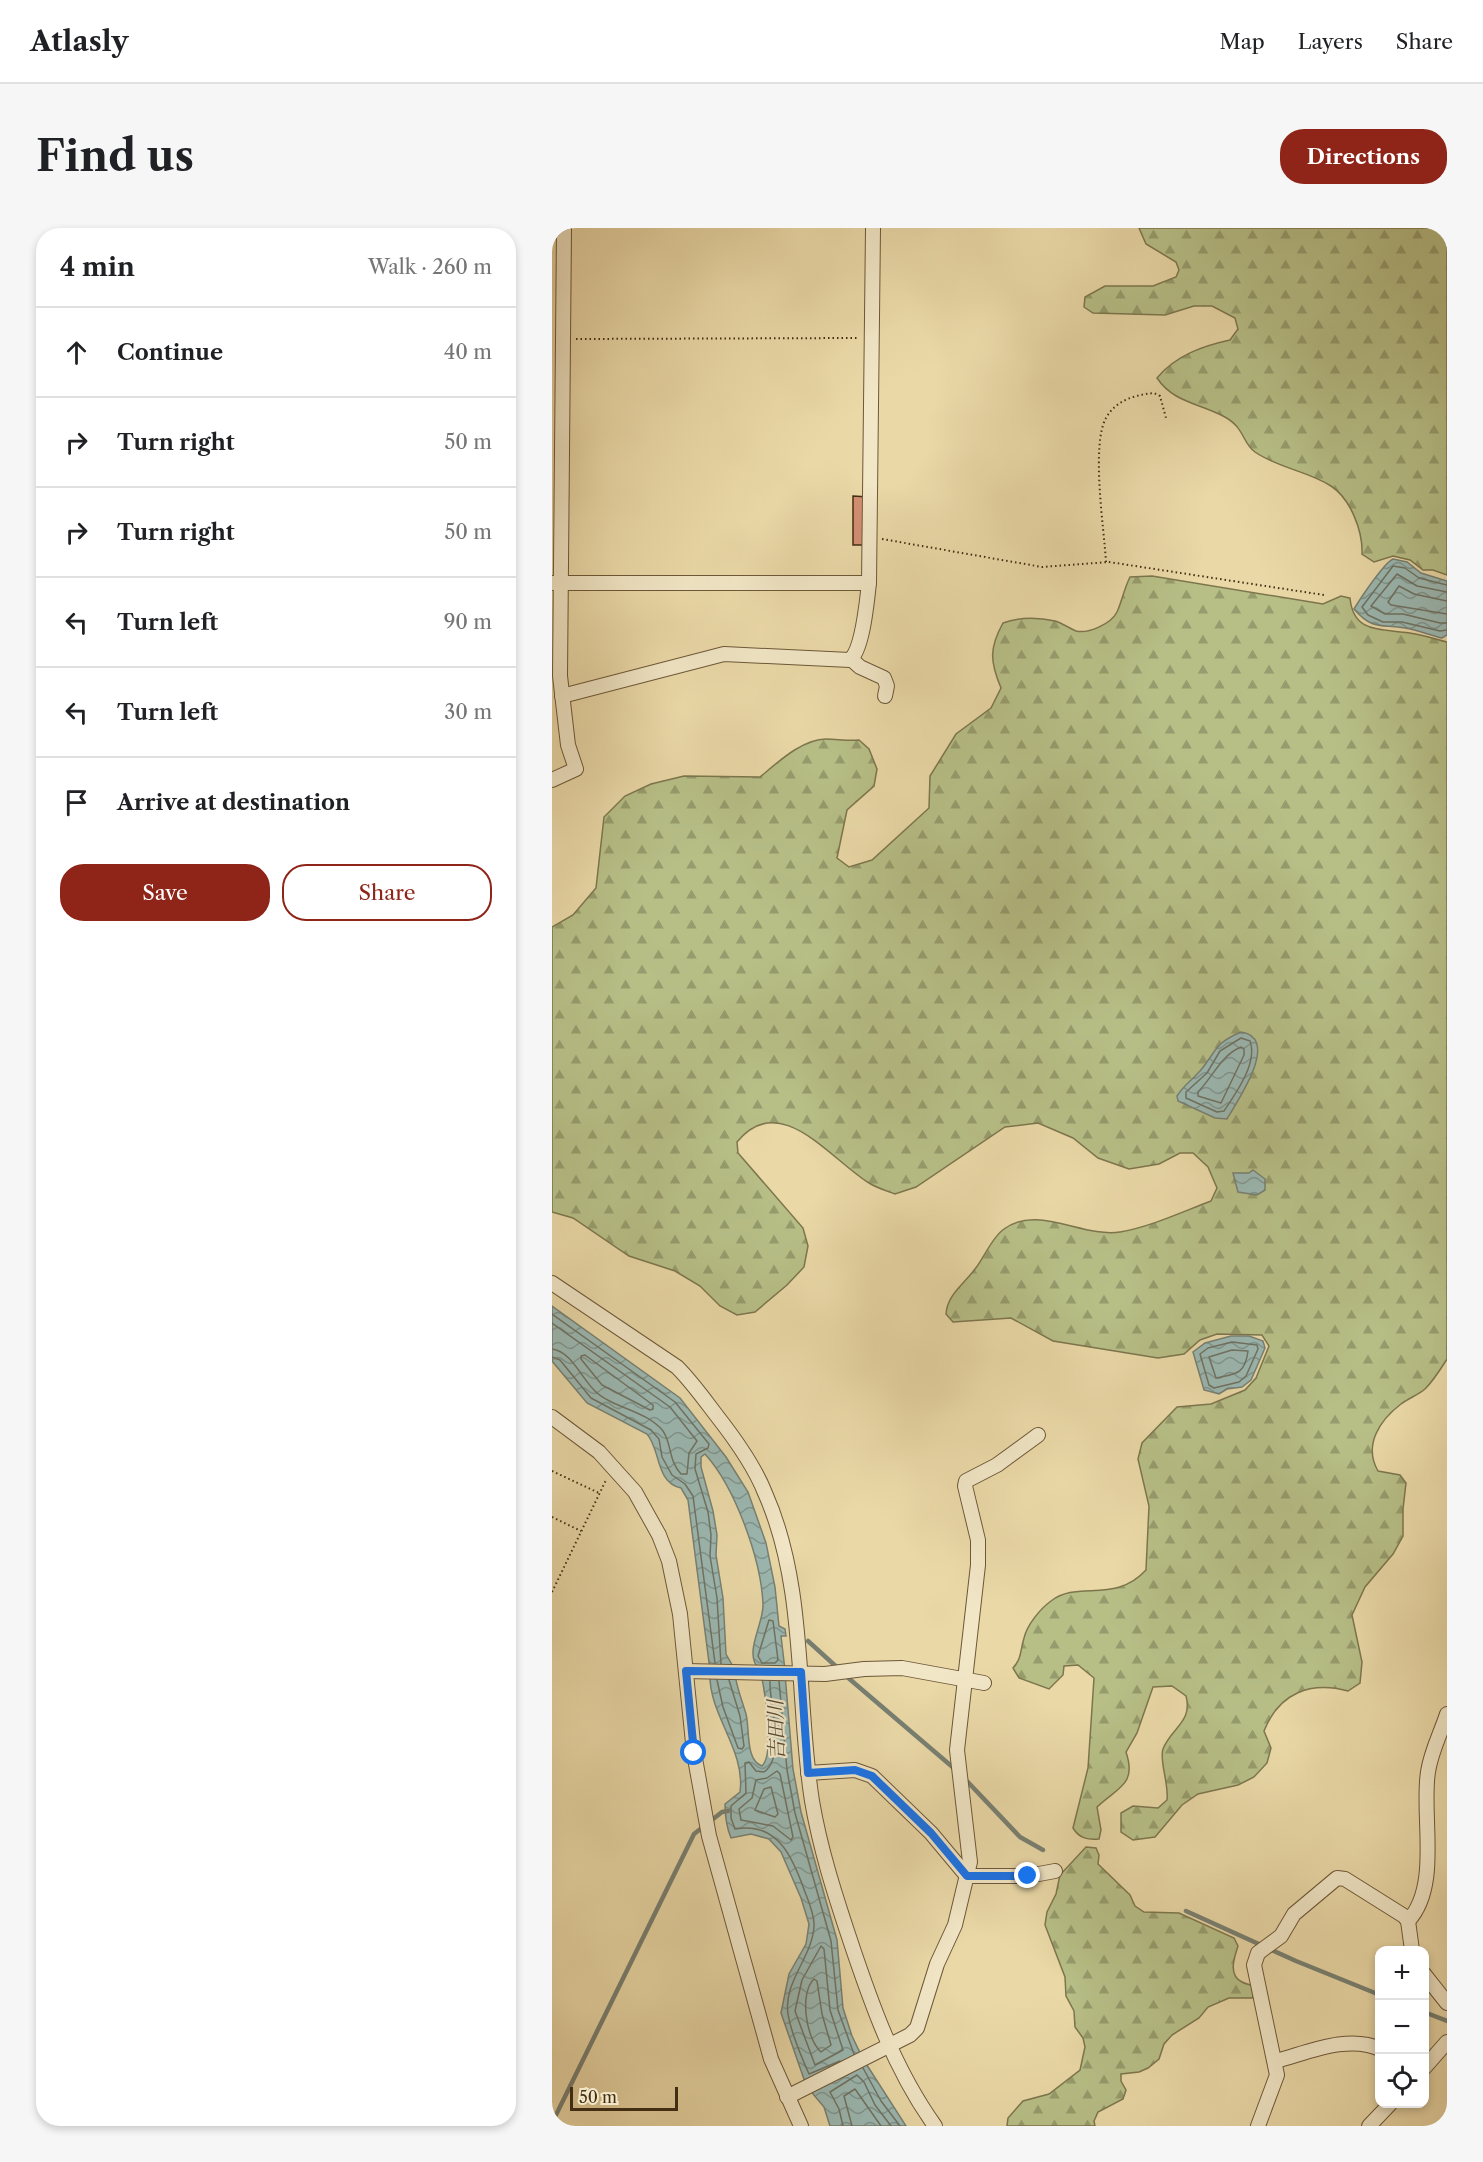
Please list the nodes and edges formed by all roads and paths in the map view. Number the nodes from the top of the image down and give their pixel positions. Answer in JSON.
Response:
{"nodes":[{"id":1,"x":564,"y":228,"type":"edge"},
{"id":2,"x":873,"y":228,"type":"edge"},
{"id":3,"x":558,"y":250,"type":"edge"},
{"id":4,"x":873,"y":338,"type":"junction"},
{"id":5,"x":564,"y":339,"type":"junction"},
{"id":6,"x":1166,"y":418,"type":"dead end"},
{"id":7,"x":869,"y":537,"type":"junction"},
{"id":8,"x":1106,"y":561,"type":"junction"},
{"id":9,"x":557,"y":583,"type":"edge"},
{"id":10,"x":868,"y":583,"type":"junction"},
{"id":11,"x":1324,"y":595,"type":"dead end"},
{"id":12,"x":851,"y":659,"type":"junction"},
{"id":13,"x":562,"y":696,"type":"junction"},
{"id":14,"x":885,"y":696,"type":"dead end"},
{"id":15,"x":552,"y":780,"type":"edge"},
{"id":16,"x":552,"y":1283,"type":"edge"},
{"id":17,"x":552,"y":1417,"type":"edge"},
{"id":18,"x":1038,"y":1435,"type":"dead end"},
{"id":19,"x":617,"y":1470,"type":"junction"},
{"id":20,"x":552,"y":1471,"type":"edge"},
{"id":21,"x":600,"y":1493,"type":"junction"},
{"id":22,"x":552,"y":1518,"type":"edge"},
{"id":23,"x":581,"y":1532,"type":"junction"},
{"id":24,"x":552,"y":1592,"type":"edge"},
{"id":25,"x":692,"y":1671,"type":"junction"},
{"id":26,"x":796,"y":1672,"type":"junction"},
{"id":27,"x":964,"y":1680,"type":"junction"},
{"id":28,"x":984,"y":1683,"type":"dead end"},
{"id":29,"x":1447,"y":1714,"type":"edge"},
{"id":30,"x":808,"y":1773,"type":"junction"},
{"id":31,"x":1055,"y":1871,"type":"dead end"},
{"id":32,"x":967,"y":1876,"type":"junction"},
{"id":33,"x":1408,"y":1921,"type":"junction"},
{"id":34,"x":1411,"y":1946,"type":"edge"},
{"id":35,"x":1429,"y":1979,"type":"edge"},
{"id":36,"x":1447,"y":2003,"type":"edge"},
{"id":37,"x":1447,"y":2042,"type":"edge"},
{"id":38,"x":885,"y":2047,"type":"junction"},
{"id":39,"x":1375,"y":2047,"type":"edge"},
{"id":40,"x":1276,"y":2061,"type":"junction"},
{"id":41,"x":1429,"y":2063,"type":"edge"},
{"id":42,"x":792,"y":2095,"type":"junction"},
{"id":43,"x":1385,"y":2108,"type":"edge"},
{"id":44,"x":801,"y":2126,"type":"edge"},
{"id":45,"x":935,"y":2126,"type":"edge"},
{"id":46,"x":1258,"y":2126,"type":"edge"},
{"id":47,"x":1369,"y":2126,"type":"edge"}],
"edges":[{"from":1,"to":3,"type":"street"},
{"from":2,"to":4,"type":"street"},
{"from":3,"to":5,"type":"street"},
{"from":4,"to":5,"type":"path"},
{"from":4,"to":7,"type":"street"},
{"from":5,"to":9,"type":"street"},
{"from":6,"to":8,"type":"path"},
{"from":7,"to":8,"type":"path"},
{"from":7,"to":10,"type":"street"},
{"from":8,"to":11,"type":"path"},
{"from":9,"to":10,"type":"street"},
{"from":9,"to":13,"type":"street"},
{"from":10,"to":12,"type":"street"},
{"from":12,"to":13,"type":"street"},
{"from":12,"to":14,"type":"street"},
{"from":13,"to":15,"type":"street"},
{"from":16,"to":26,"type":"street"},
{"from":17,"to":19,"type":"street"},
{"from":18,"to":27,"type":"street"},
{"from":19,"to":21,"type":"path"},
{"from":19,"to":25,"type":"street"},
{"from":20,"to":21,"type":"path"},
{"from":21,"to":23,"type":"path"},
{"from":22,"to":23,"type":"path"},
{"from":23,"to":24,"type":"path"},
{"from":25,"to":26,"type":"street"},
{"from":25,"to":42,"type":"street"},
{"from":26,"to":27,"type":"street"},
{"from":26,"to":30,"type":"street"},
{"from":27,"to":28,"type":"street"},
{"from":27,"to":32,"type":"street"},
{"from":29,"to":33,"type":"street"},
{"from":30,"to":32,"type":"street"},
{"from":30,"to":38,"type":"street"},
{"from":31,"to":32,"type":"street"},
{"from":32,"to":38,"type":"street"},
{"from":33,"to":34,"type":"street"},
{"from":33,"to":40,"type":"street"},
{"from":35,"to":36,"type":"street"},
{"from":37,"to":41,"type":"street"},
{"from":38,"to":42,"type":"street"},
{"from":38,"to":45,"type":"street"},
{"from":39,"to":40,"type":"street"},
{"from":40,"to":46,"type":"street"},
{"from":42,"to":44,"type":"street"},
{"from":43,"to":47,"type":"street"}]}
